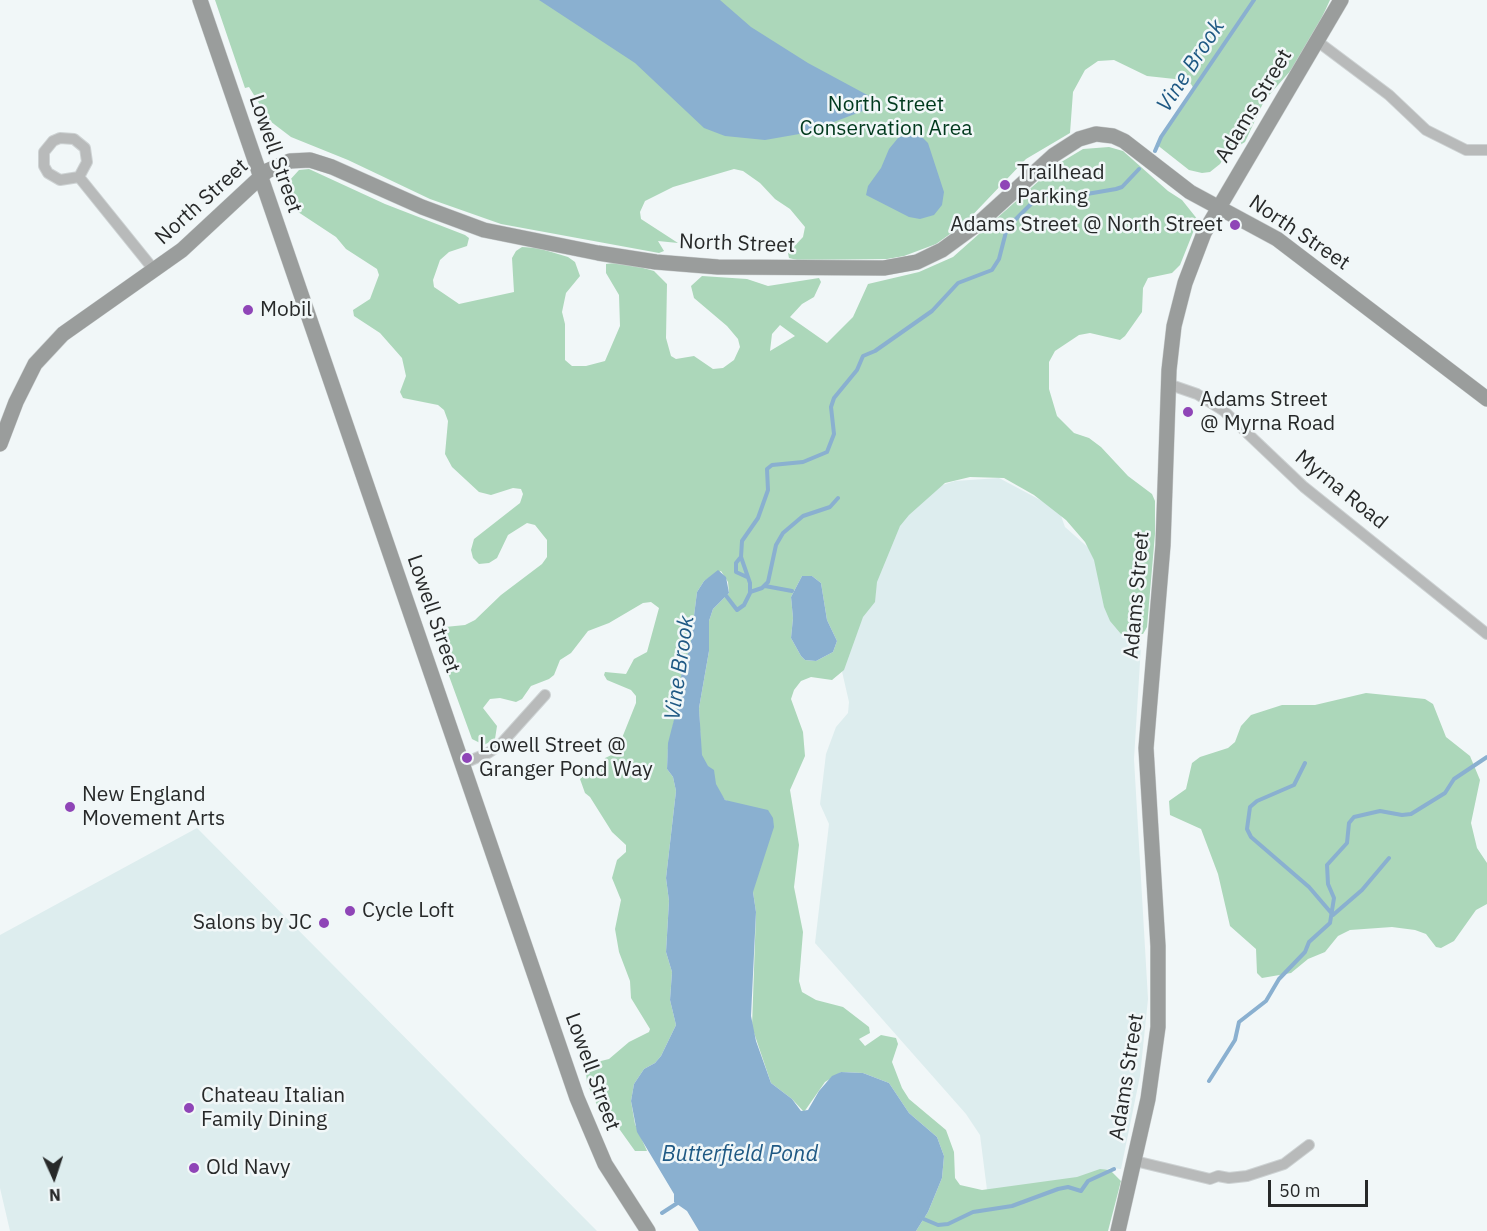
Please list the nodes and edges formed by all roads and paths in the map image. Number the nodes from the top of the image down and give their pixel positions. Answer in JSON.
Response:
{"nodes":[{"id":1,"x":200,"y":0,"type":"edge"},
{"id":2,"x":1341,"y":0,"type":"edge"},
{"id":3,"x":1317,"y":41,"type":"junction"},
{"id":4,"x":1487,"y":150,"type":"edge"},
{"id":5,"x":79,"y":177,"type":"junction"},
{"id":6,"x":260,"y":177,"type":"junction"},
{"id":7,"x":1218,"y":207,"type":"junction"},
{"id":8,"x":154,"y":270,"type":"junction"},
{"id":9,"x":1168,"y":384,"type":"junction"},
{"id":10,"x":1487,"y":399,"type":"edge"},
{"id":11,"x":5,"y":415,"type":"edge"},
{"id":12,"x":0,"y":444,"type":"edge"},
{"id":13,"x":1487,"y":634,"type":"edge"},
{"id":14,"x":545,"y":695,"type":"dead end"},
{"id":15,"x":462,"y":764,"type":"junction"},
{"id":16,"x":1310,"y":1144,"type":"dead end"},
{"id":17,"x":1135,"y":1161,"type":"junction"},
{"id":18,"x":648,"y":1231,"type":"edge"},
{"id":19,"x":1118,"y":1231,"type":"edge"}],
"edges":[{"from":1,"to":6,"type":"main road","name":"Lowell Street"},
{"from":2,"to":3,"type":"main road","name":"Adams Street"},
{"from":3,"to":4,"type":"street"},
{"from":3,"to":7,"type":"main road","name":"Adams Street"},
{"from":5,"to":5,"type":"street"},
{"from":5,"to":8,"type":"street"},
{"from":6,"to":7,"type":"main road","name":"North Street"},
{"from":6,"to":8,"type":"main road","name":"North Street"},
{"from":6,"to":15,"type":"main road","name":"Lowell Street"},
{"from":7,"to":9,"type":"main road","name":"Adams Street"},
{"from":7,"to":10,"type":"main road","name":"North Street"},
{"from":8,"to":11,"type":"main road","name":"North Street"},
{"from":9,"to":13,"type":"street","name":"Myrna Road"},
{"from":9,"to":17,"type":"main road","name":"Adams Street"},
{"from":11,"to":12,"type":"main road","name":"North Street"},
{"from":14,"to":15,"type":"street"},
{"from":15,"to":18,"type":"main road","name":"Lowell Street"},
{"from":16,"to":17,"type":"street"},
{"from":17,"to":19,"type":"main road","name":"Adams Street"}]}
